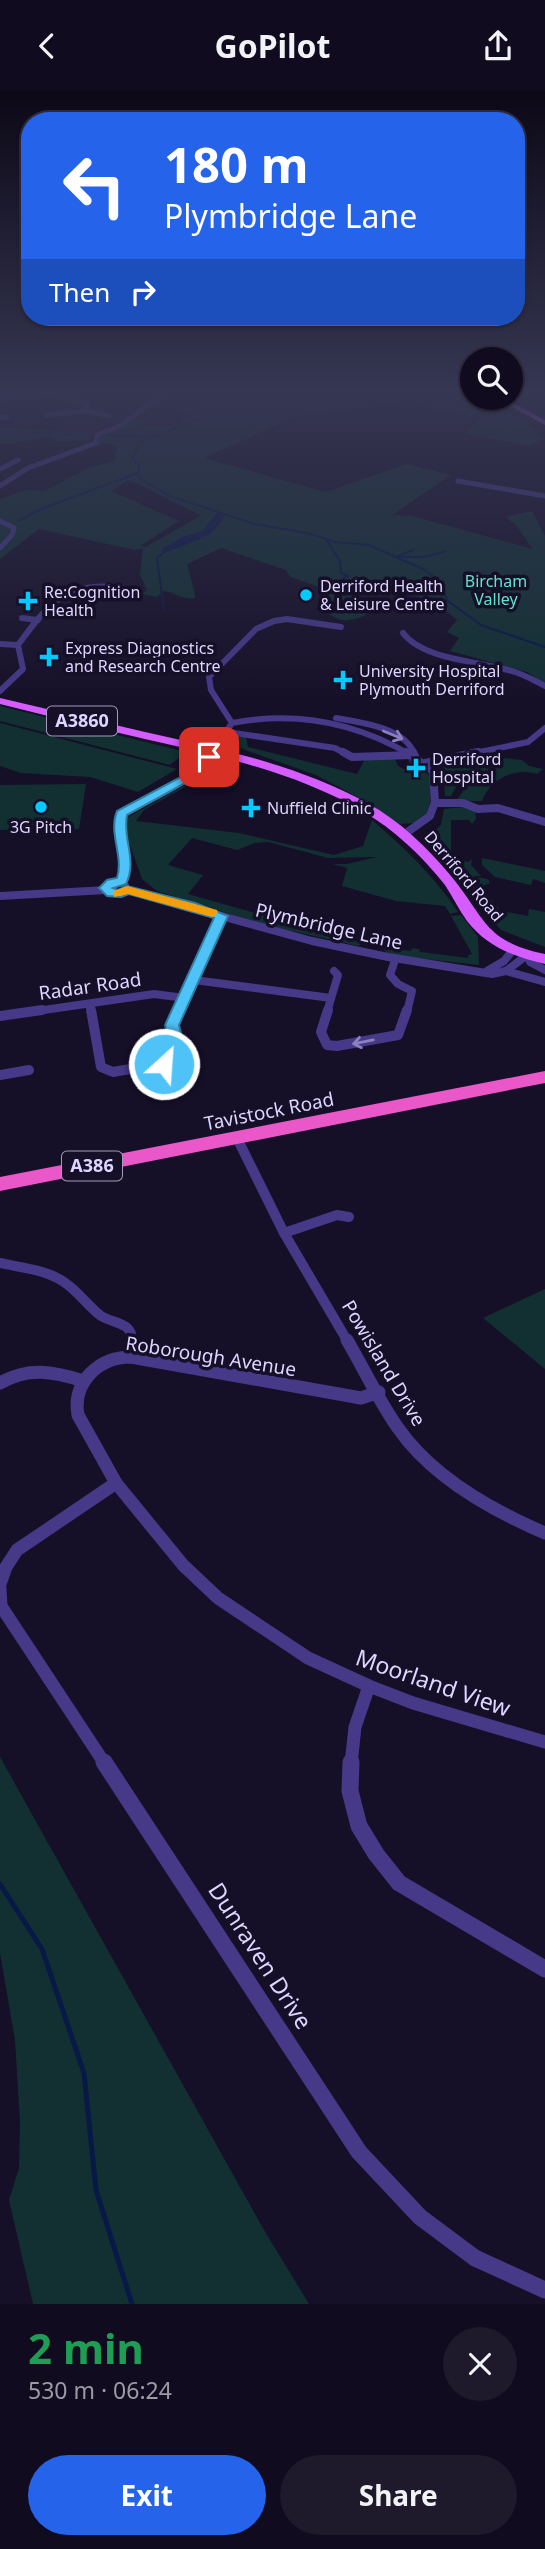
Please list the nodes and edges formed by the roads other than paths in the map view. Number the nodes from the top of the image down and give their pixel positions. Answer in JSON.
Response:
{"nodes":[{"id":1,"x":0,"y":521,"type":"edge"},
{"id":2,"x":0,"y":548,"type":"edge"},
{"id":3,"x":122,"y":588,"type":"dead end"},
{"id":4,"x":22,"y":618,"type":"dead end"},
{"id":5,"x":38,"y":620,"type":"junction"},
{"id":6,"x":341,"y":627,"type":"dead end"},
{"id":7,"x":403,"y":633,"type":"dead end"},
{"id":8,"x":0,"y":644,"type":"edge"},
{"id":9,"x":18,"y":645,"type":"junction"},
{"id":10,"x":545,"y":686,"type":"edge"},
{"id":11,"x":0,"y":691,"type":"edge"},
{"id":12,"x":0,"y":701,"type":"edge"},
{"id":13,"x":231,"y":720,"type":"junction"},
{"id":14,"x":545,"y":728,"type":"edge"},
{"id":15,"x":228,"y":733,"type":"junction"},
{"id":16,"x":212,"y":751,"type":"junction"},
{"id":17,"x":415,"y":755,"type":"junction"},
{"id":18,"x":425,"y":763,"type":"junction"},
{"id":19,"x":435,"y":803,"type":"junction"},
{"id":20,"x":545,"y":822,"type":"edge"},
{"id":21,"x":406,"y":833,"type":"junction"},
{"id":22,"x":124,"y":886,"type":"junction"},
{"id":23,"x":0,"y":896,"type":"edge"},
{"id":24,"x":221,"y":916,"type":"junction"},
{"id":25,"x":520,"y":953,"type":"junction"},
{"id":26,"x":545,"y":959,"type":"edge"},
{"id":27,"x":396,"y":960,"type":"junction"},
{"id":28,"x":545,"y":970,"type":"edge"},
{"id":29,"x":334,"y":971,"type":"dead end"},
{"id":30,"x":506,"y":971,"type":"junction"},
{"id":31,"x":485,"y":973,"type":"junction"},
{"id":32,"x":194,"y":980,"type":"junction"},
{"id":33,"x":545,"y":982,"type":"edge"},
{"id":34,"x":185,"y":998,"type":"junction"},
{"id":35,"x":331,"y":998,"type":"junction"},
{"id":36,"x":90,"y":1004,"type":"junction"},
{"id":37,"x":0,"y":1016,"type":"edge"},
{"id":38,"x":29,"y":1070,"type":"dead end"},
{"id":39,"x":0,"y":1075,"type":"edge"},
{"id":40,"x":545,"y":1077,"type":"edge"},
{"id":41,"x":237,"y":1138,"type":"junction"},
{"id":42,"x":0,"y":1184,"type":"edge"},
{"id":43,"x":349,"y":1217,"type":"dead end"},
{"id":44,"x":284,"y":1233,"type":"junction"},
{"id":45,"x":8,"y":1252,"type":"dead end"},
{"id":46,"x":1,"y":1264,"type":"edge"},
{"id":47,"x":131,"y":1357,"type":"junction"},
{"id":48,"x":2,"y":1377,"type":"edge"},
{"id":49,"x":83,"y":1381,"type":"junction"},
{"id":50,"x":379,"y":1392,"type":"junction"},
{"id":51,"x":116,"y":1483,"type":"junction"},
{"id":52,"x":545,"y":1533,"type":"edge"},
{"id":53,"x":0,"y":1586,"type":"edge"},
{"id":54,"x":369,"y":1686,"type":"junction"},
{"id":55,"x":545,"y":1742,"type":"edge"},
{"id":56,"x":545,"y":1969,"type":"edge"},
{"id":57,"x":545,"y":2290,"type":"edge"}],
"edges":[{"from":1,"to":2,"type":"street"},
{"from":3,"to":5,"type":"street"},
{"from":4,"to":5,"type":"street"},
{"from":5,"to":9,"type":"street"},
{"from":6,"to":13,"type":"street"},
{"from":7,"to":10,"type":"street"},
{"from":8,"to":9,"type":"street"},
{"from":9,"to":11,"type":"street"},
{"from":12,"to":16,"type":"main road","name":"Derriford Road","number":"A3860"},
{"from":13,"to":15,"type":"street"},
{"from":13,"to":17,"type":"street"},
{"from":14,"to":18,"type":"street"},
{"from":15,"to":16,"type":"street"},
{"from":15,"to":17,"type":"street"},
{"from":16,"to":21,"type":"main road","name":"Derriford Road","number":"A3860"},
{"from":16,"to":22,"type":"street"},
{"from":17,"to":18,"type":"street"},
{"from":18,"to":19,"type":"street"},
{"from":19,"to":20,"type":"street"},
{"from":19,"to":21,"type":"street"},
{"from":21,"to":25,"type":"main road","name":"Derriford Road","number":"A3860"},
{"from":22,"to":23,"type":"street"},
{"from":22,"to":24,"type":"street","name":"Plymbridge Lane"},
{"from":24,"to":27,"type":"street","name":"Plymbridge Lane"},
{"from":24,"to":32,"type":"street"},
{"from":25,"to":26,"type":"main road","name":"Derriford Road","number":"A3860"},
{"from":25,"to":28,"type":"street"},
{"from":25,"to":30,"type":"street"},
{"from":25,"to":31,"type":"street"},
{"from":27,"to":31,"type":"street","name":"Plymbridge Lane"},
{"from":27,"to":35,"type":"street","one_way":true},
{"from":29,"to":35,"type":"street"},
{"from":30,"to":31,"type":"street","name":"Plymbridge Lane"},
{"from":30,"to":33,"type":"street"},
{"from":32,"to":34,"type":"street"},
{"from":32,"to":35,"type":"street"},
{"from":34,"to":36,"type":"street","name":"Radar Road"},
{"from":34,"to":36,"type":"street"},
{"from":36,"to":37,"type":"street","name":"Radar Road"},
{"from":38,"to":39,"type":"street"},
{"from":40,"to":41,"type":"highway","name":"Tavistock Road","number":"A386"},
{"from":41,"to":42,"type":"highway","name":"Tavistock Road","number":"A386"},
{"from":41,"to":44,"type":"street","name":"Powisland Drive"},
{"from":43,"to":44,"type":"street"},
{"from":44,"to":50,"type":"street","name":"Powisland Drive"},
{"from":45,"to":46,"type":"street"},
{"from":46,"to":47,"type":"street"},
{"from":47,"to":49,"type":"street","name":"Roborough Avenue"},
{"from":47,"to":50,"type":"street","name":"Roborough Avenue"},
{"from":48,"to":49,"type":"street"},
{"from":49,"to":51,"type":"street","name":"Moorland View"},
{"from":50,"to":52,"type":"street","name":"Powisland Drive"},
{"from":51,"to":53,"type":"street","name":"Dunraven Drive"},
{"from":51,"to":54,"type":"street","name":"Moorland View"},
{"from":53,"to":57,"type":"street","name":"Dunraven Drive"},
{"from":54,"to":55,"type":"street","name":"Moorland View"},
{"from":54,"to":56,"type":"street"}]}
